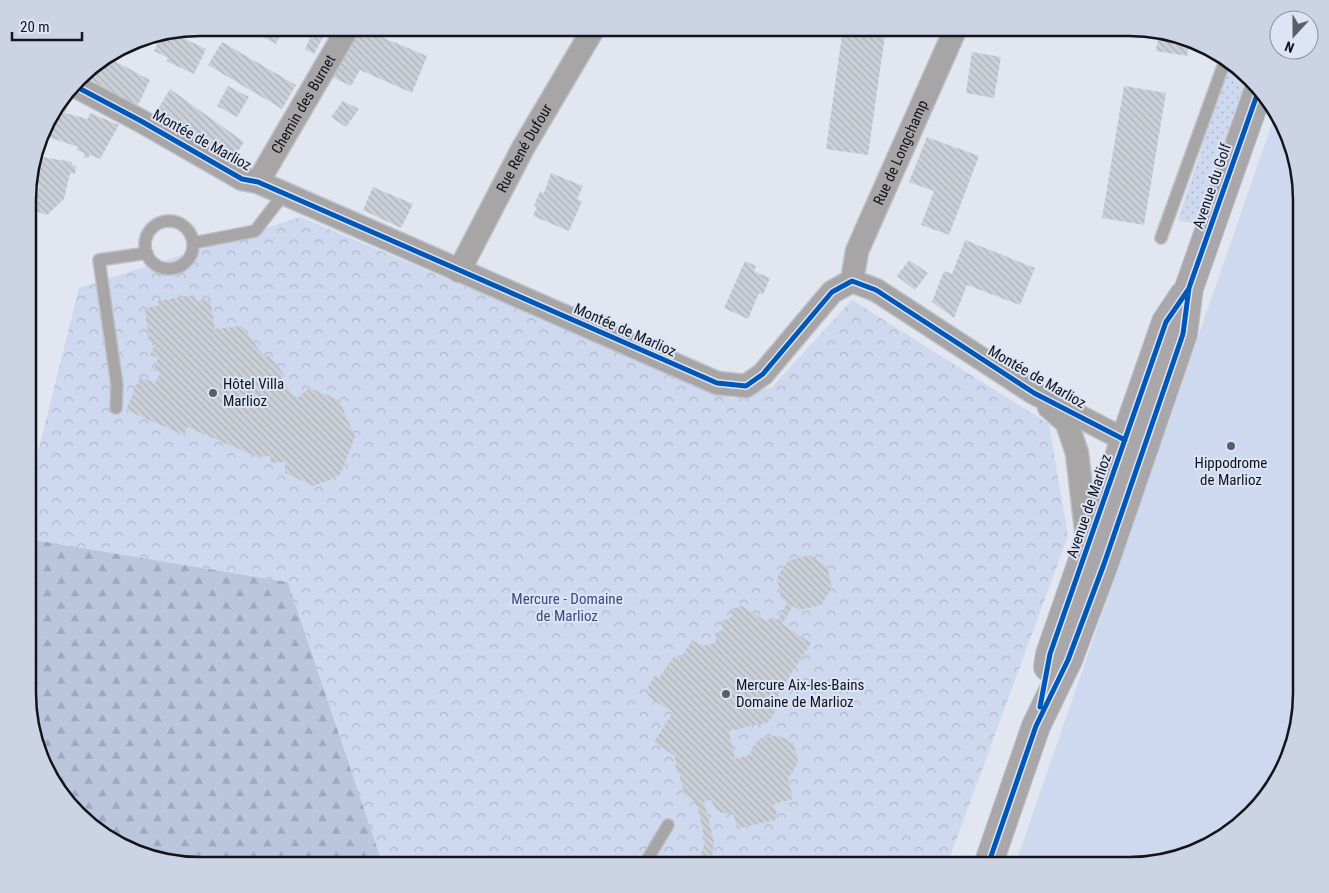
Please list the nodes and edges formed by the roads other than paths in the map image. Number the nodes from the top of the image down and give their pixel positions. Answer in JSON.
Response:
{"nodes":[{"id":1,"x":343,"y":36,"type":"edge"},
{"id":2,"x":589,"y":36,"type":"edge"},
{"id":3,"x":952,"y":36,"type":"edge"},
{"id":4,"x":1223,"y":66,"type":"edge"},
{"id":5,"x":80,"y":89,"type":"edge"},
{"id":6,"x":1256,"y":97,"type":"edge"},
{"id":7,"x":258,"y":182,"type":"junction"},
{"id":8,"x":283,"y":194,"type":"junction"},
{"id":9,"x":1161,"y":238,"type":"dead end"},
{"id":10,"x":193,"y":243,"type":"junction"},
{"id":11,"x":147,"y":253,"type":"junction"},
{"id":12,"x":459,"y":271,"type":"junction"},
{"id":13,"x":852,"y":281,"type":"junction"},
{"id":14,"x":1190,"y":288,"type":"junction"},
{"id":15,"x":1034,"y":393,"type":"junction"},
{"id":16,"x":116,"y":408,"type":"dead end"},
{"id":17,"x":1125,"y":440,"type":"junction"},
{"id":18,"x":1096,"y":556,"type":"junction"},
{"id":19,"x":668,"y":825,"type":"dead end"},
{"id":20,"x":991,"y":856,"type":"edge"},
{"id":21,"x":649,"y":857,"type":"edge"}],
"edges":[{"from":1,"to":7,"type":"street","name":"Chemin des Burnet"},
{"from":2,"to":12,"type":"street","name":"Rue René Dufour"},
{"from":3,"to":13,"type":"street","name":"Rue de Longchamp"},
{"from":4,"to":9,"type":"lane"},
{"from":5,"to":7,"type":"street","name":"Montée de Marlioz"},
{"from":6,"to":14,"type":"main road","name":"Avenue du Golf"},
{"from":7,"to":8,"type":"street","name":"Montée de Marlioz"},
{"from":8,"to":10,"type":"lane"},
{"from":8,"to":12,"type":"street","name":"Montée de Marlioz"},
{"from":10,"to":11,"type":"lane"},
{"from":10,"to":11,"type":"lane"},
{"from":11,"to":16,"type":"lane"},
{"from":12,"to":13,"type":"street","name":"Montée de Marlioz"},
{"from":13,"to":15,"type":"street","name":"Montée de Marlioz"},
{"from":14,"to":17,"type":"main road","name":"Avenue de Marlioz"},
{"from":14,"to":18,"type":"main road","name":"Avenue de Marlioz"},
{"from":15,"to":17,"type":"street","name":"Montée de Marlioz"},
{"from":15,"to":18,"type":"street"},
{"from":17,"to":18,"type":"main road","name":"Avenue de Marlioz"},
{"from":18,"to":20,"type":"main road","name":"Avenue de Marlioz"},
{"from":19,"to":21,"type":"lane"}]}
